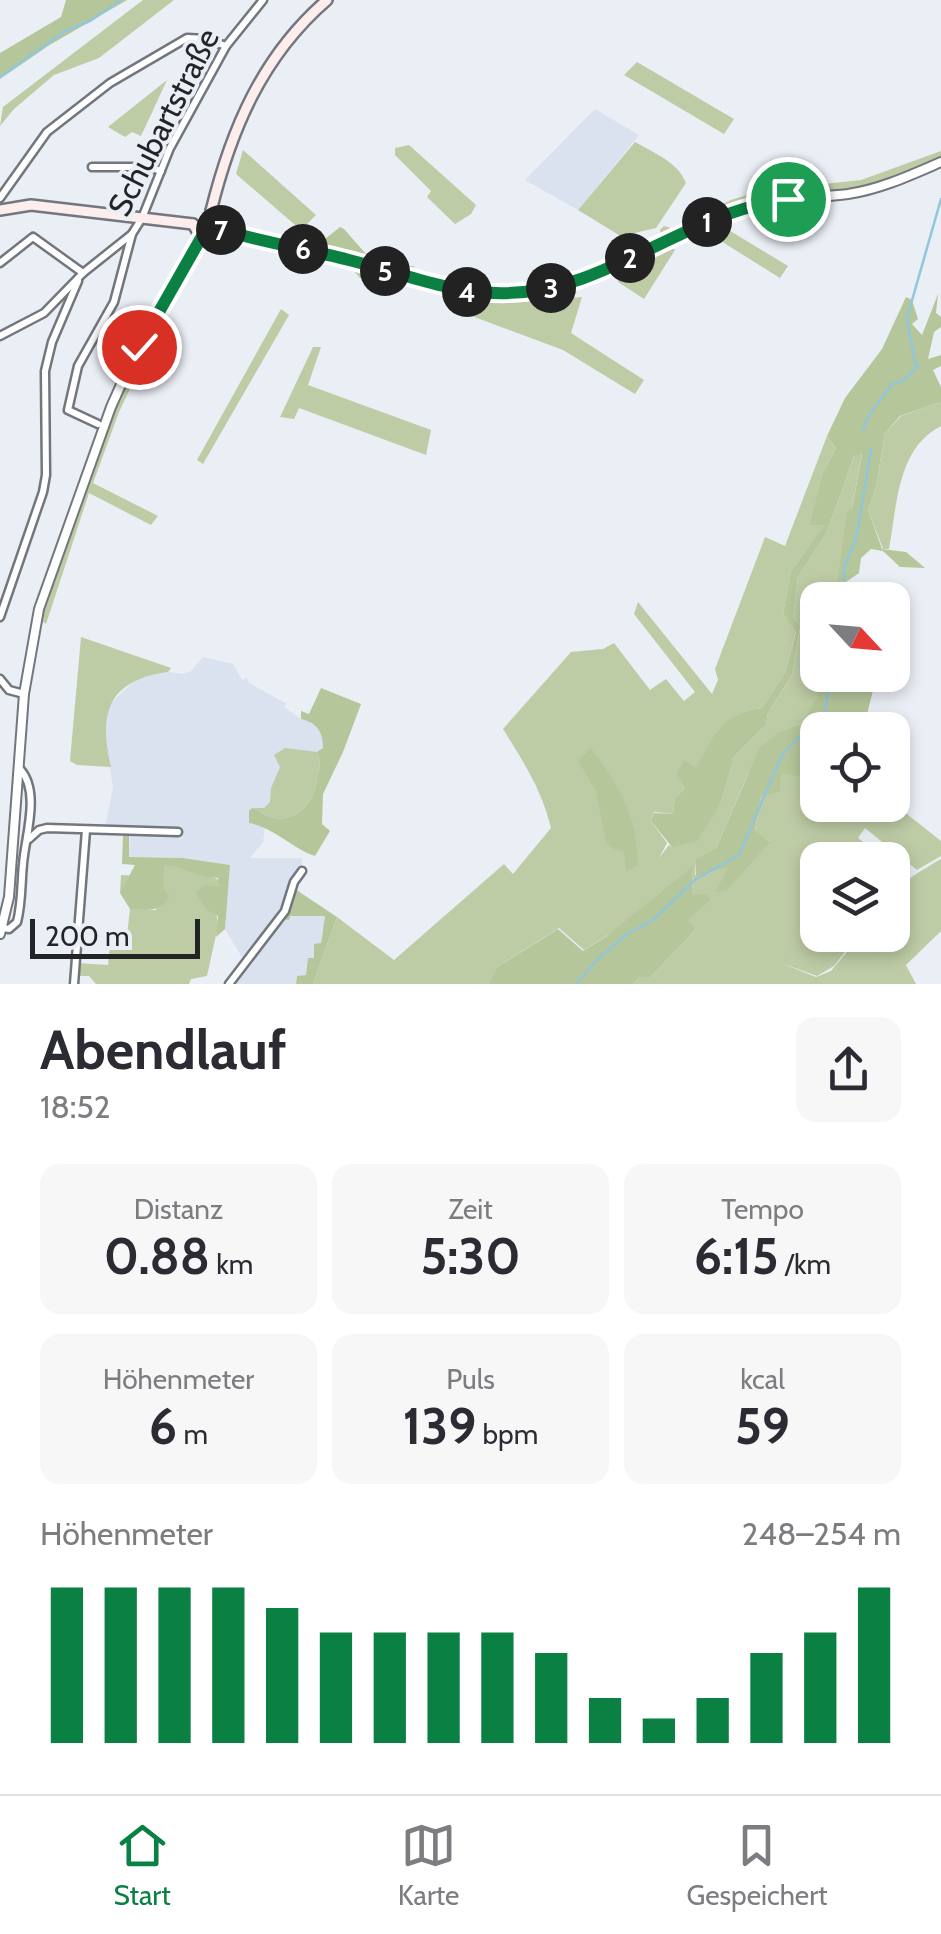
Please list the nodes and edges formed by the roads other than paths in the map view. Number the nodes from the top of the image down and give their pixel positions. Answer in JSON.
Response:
{"nodes":[{"id":1,"x":263,"y":0,"type":"edge"},
{"id":2,"x":327,"y":0,"type":"edge"},
{"id":3,"x":226,"y":46,"type":"junction"},
{"id":4,"x":941,"y":162,"type":"edge"},
{"id":5,"x":92,"y":167,"type":"dead end"},
{"id":6,"x":161,"y":171,"type":"junction"},
{"id":7,"x":0,"y":198,"type":"edge"},
{"id":8,"x":0,"y":210,"type":"edge"},
{"id":9,"x":211,"y":211,"type":"junction"},
{"id":10,"x":142,"y":218,"type":"junction"},
{"id":11,"x":193,"y":224,"type":"junction"},
{"id":12,"x":222,"y":230,"type":"junction"},
{"id":13,"x":132,"y":234,"type":"junction"},
{"id":14,"x":201,"y":238,"type":"junction"},
{"id":15,"x":0,"y":263,"type":"edge"},
{"id":16,"x":80,"y":277,"type":"junction"},
{"id":17,"x":0,"y":336,"type":"edge"},
{"id":18,"x":98,"y":424,"type":"dead end"},
{"id":19,"x":0,"y":617,"type":"edge"},
{"id":20,"x":0,"y":678,"type":"edge"},
{"id":21,"x":24,"y":694,"type":"junction"},
{"id":22,"x":20,"y":769,"type":"junction"},
{"id":23,"x":31,"y":814,"type":"junction"},
{"id":24,"x":47,"y":828,"type":"junction"},
{"id":25,"x":86,"y":830,"type":"junction"},
{"id":26,"x":178,"y":832,"type":"dead end"},
{"id":27,"x":29,"y":840,"type":"junction"},
{"id":28,"x":302,"y":871,"type":"dead end"},
{"id":29,"x":1,"y":931,"type":"edge"},
{"id":30,"x":75,"y":983,"type":"edge"},
{"id":31,"x":230,"y":984,"type":"edge"}],
"edges":[{"from":1,"to":3,"type":"street","name":"Schubartstraße"},
{"from":2,"to":9,"type":"main road"},
{"from":3,"to":6,"type":"street","name":"Schubartstraße"},
{"from":3,"to":7,"type":"street"},
{"from":4,"to":12,"type":"street"},
{"from":5,"to":6,"type":"street"},
{"from":6,"to":10,"type":"street","name":"Schubartstraße"},
{"from":8,"to":10,"type":"main road"},
{"from":9,"to":11,"type":"main road"},
{"from":9,"to":12,"type":"main road"},
{"from":10,"to":11,"type":"main road"},
{"from":10,"to":13,"type":"street","name":"Schubartstraße"},
{"from":11,"to":14,"type":"main road"},
{"from":12,"to":14,"type":"main road"},
{"from":13,"to":16,"type":"street"},
{"from":13,"to":18,"type":"street","name":"Schubartstraße"},
{"from":14,"to":21,"type":"street"},
{"from":15,"to":16,"type":"street"},
{"from":16,"to":17,"type":"street"},
{"from":16,"to":19,"type":"street"},
{"from":20,"to":21,"type":"street"},
{"from":21,"to":22,"type":"street"},
{"from":22,"to":23,"type":"street"},
{"from":22,"to":29,"type":"street"},
{"from":23,"to":24,"type":"street"},
{"from":23,"to":27,"type":"street"},
{"from":24,"to":25,"type":"street"},
{"from":24,"to":27,"type":"street"},
{"from":25,"to":26,"type":"street"},
{"from":25,"to":30,"type":"street"},
{"from":27,"to":29,"type":"street"},
{"from":28,"to":31,"type":"street"}]}
